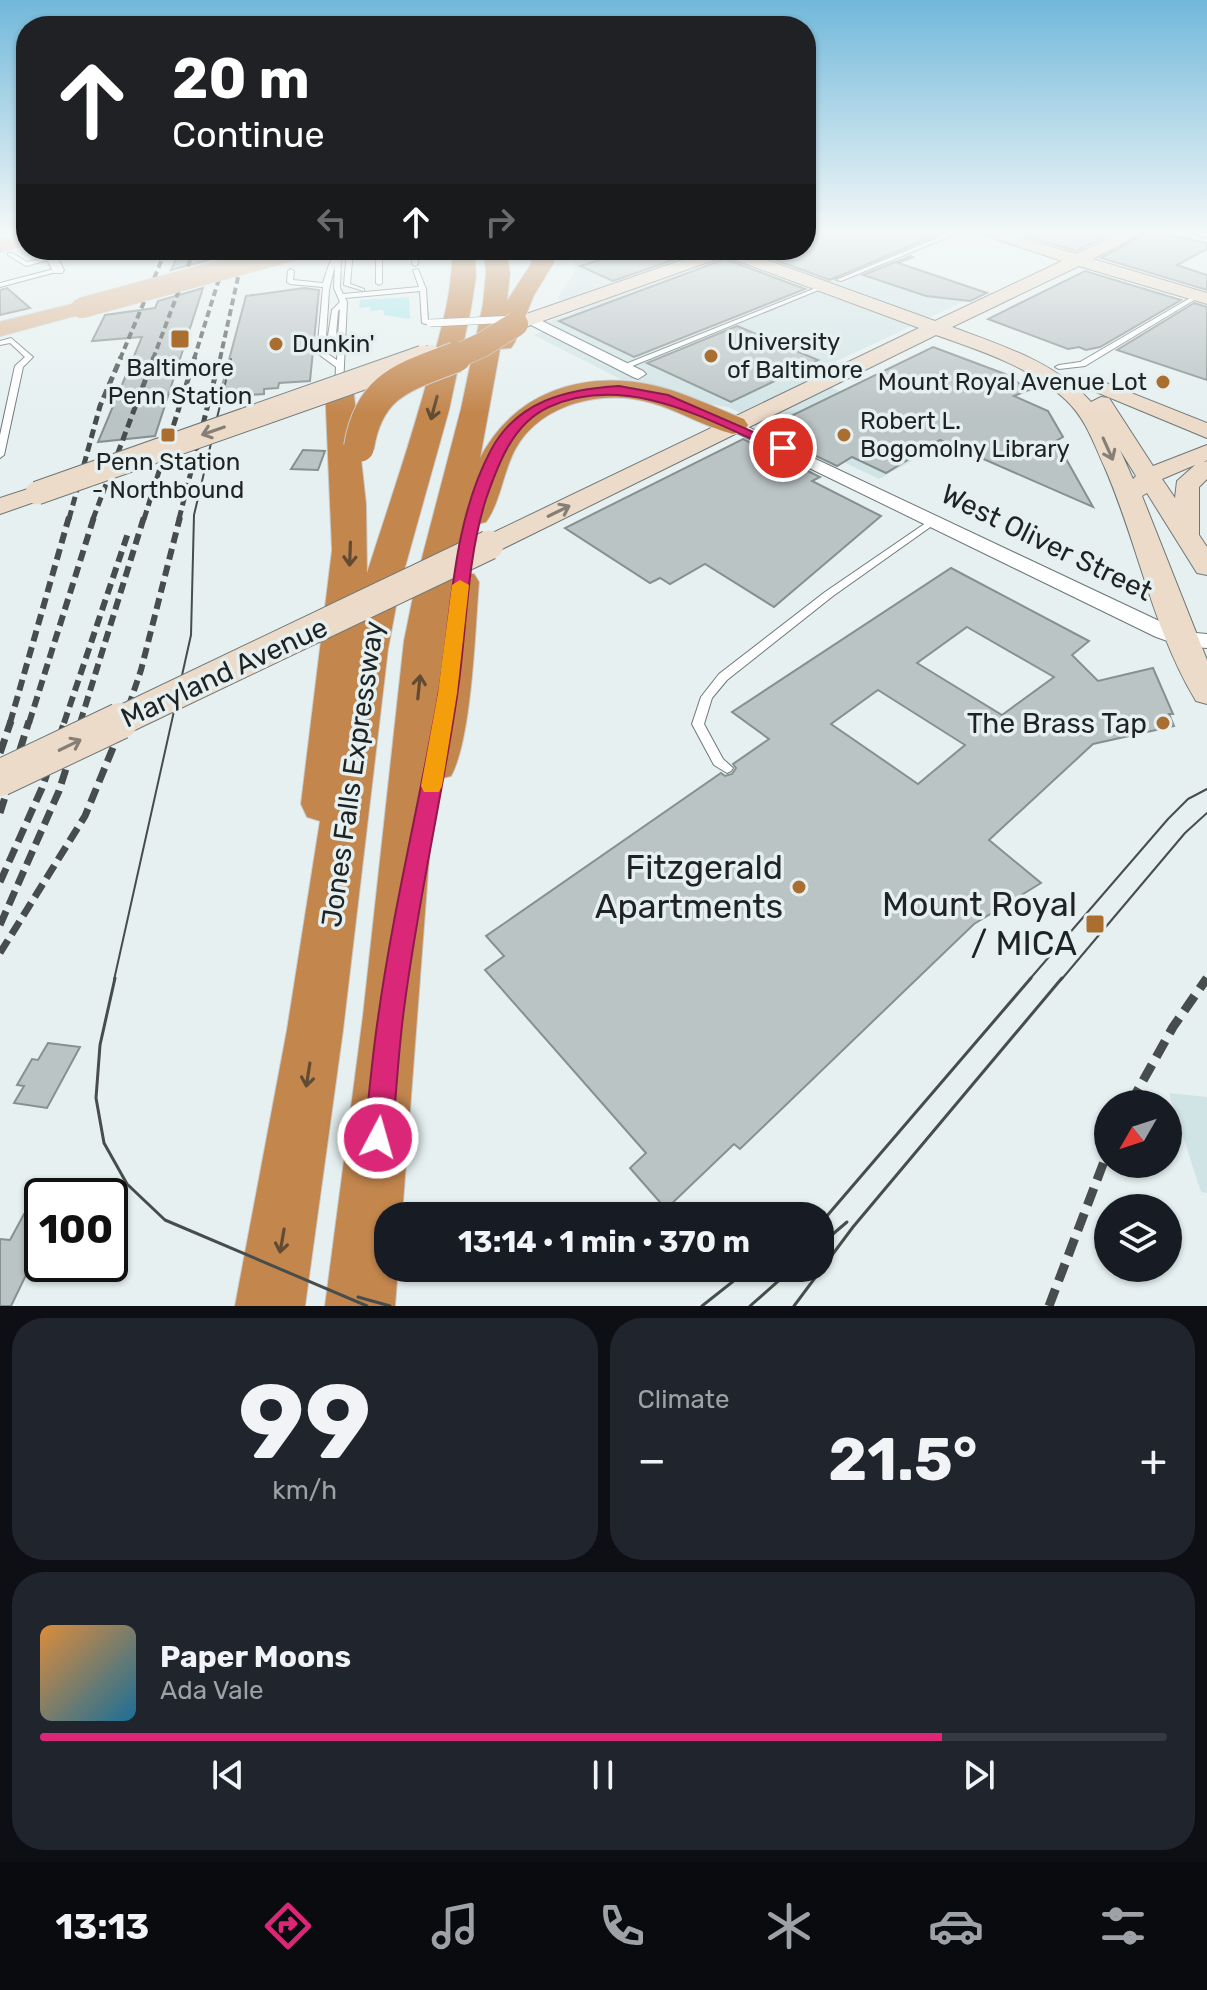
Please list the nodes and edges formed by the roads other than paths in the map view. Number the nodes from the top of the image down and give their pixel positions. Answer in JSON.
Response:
{"nodes":[{"id":1,"x":140,"y":292,"type":"edge"},
{"id":2,"x":327,"y":292,"type":"edge"},
{"id":3,"x":339,"y":292,"type":"edge"},
{"id":4,"x":352,"y":292,"type":"edge"},
{"id":5,"x":423,"y":292,"type":"edge"},
{"id":6,"x":461,"y":292,"type":"edge"},
{"id":7,"x":496,"y":292,"type":"edge"},
{"id":8,"x":525,"y":292,"type":"edge"},
{"id":9,"x":606,"y":292,"type":"edge"},
{"id":10,"x":809,"y":292,"type":"edge"},
{"id":11,"x":856,"y":292,"type":"edge"},
{"id":12,"x":1011,"y":292,"type":"edge"},
{"id":13,"x":1182,"y":292,"type":"edge"},
{"id":14,"x":1202,"y":298,"type":"edge"},
{"id":15,"x":343,"y":299,"type":"junction"},
{"id":16,"x":524,"y":321,"type":"junction"},
{"id":17,"x":944,"y":324,"type":"junction"},
{"id":18,"x":0,"y":329,"type":"edge"},
{"id":19,"x":0,"y":343,"type":"edge"},
{"id":20,"x":622,"y":367,"type":"junction"},
{"id":21,"x":1059,"y":367,"type":"junction"},
{"id":22,"x":638,"y":374,"type":"dead end"},
{"id":23,"x":339,"y":376,"type":"junction"},
{"id":24,"x":12,"y":396,"type":"junction"},
{"id":25,"x":0,"y":400,"type":"edge"},
{"id":26,"x":476,"y":409,"type":"junction"},
{"id":27,"x":733,"y":425,"type":"junction"},
{"id":28,"x":1207,"y":431,"type":"edge"},
{"id":29,"x":351,"y":448,"type":"junction"},
{"id":30,"x":1207,"y":452,"type":"edge"},
{"id":31,"x":0,"y":455,"type":"edge"},
{"id":32,"x":1207,"y":468,"type":"edge"},
{"id":33,"x":1149,"y":476,"type":"junction"},
{"id":34,"x":1130,"y":498,"type":"junction"},
{"id":35,"x":0,"y":506,"type":"edge"},
{"id":36,"x":933,"y":521,"type":"junction"},
{"id":37,"x":1187,"y":536,"type":"junction"},
{"id":38,"x":1207,"y":567,"type":"edge"},
{"id":39,"x":1194,"y":640,"type":"edge"},
{"id":40,"x":1207,"y":693,"type":"edge"},
{"id":41,"x":727,"y":768,"type":"dead end"},
{"id":42,"x":0,"y":778,"type":"edge"},
{"id":43,"x":391,"y":1016,"type":"junction"},
{"id":44,"x":315,"y":1030,"type":"junction"},
{"id":45,"x":270,"y":1306,"type":"edge"},
{"id":46,"x":360,"y":1306,"type":"edge"}],
"edges":[{"from":1,"to":18,"type":"main road","bridge":true},
{"from":2,"to":23,"type":"lane"},
{"from":3,"to":15,"type":"lane"},
{"from":4,"to":15,"type":"lane"},
{"from":5,"to":16,"type":"lane","bridge":true},
{"from":6,"to":44,"type":"highway","name":"Jones Falls Expressway","one_way":true},
{"from":7,"to":26,"type":"highway","name":"Jones Falls Expressway"},
{"from":8,"to":26,"type":"highway"},
{"from":9,"to":16,"type":"main road"},
{"from":10,"to":20,"type":"lane"},
{"from":11,"to":17,"type":"main road"},
{"from":12,"to":17,"type":"main road","name":"Maryland Avenue"},
{"from":13,"to":14,"type":"main road"},
{"from":14,"to":21,"type":"lane"},
{"from":15,"to":23,"type":"lane"},
{"from":16,"to":20,"type":"street"},
{"from":16,"to":23,"type":"main road","bridge":true},
{"from":16,"to":29,"type":"highway","bridge":true},
{"from":17,"to":21,"type":"main road"},
{"from":17,"to":27,"type":"main road","name":"Maryland Avenue"},
{"from":17,"to":34,"type":"main road","one_way":true},
{"from":19,"to":24,"type":"lane"},
{"from":20,"to":22,"type":"street"},
{"from":21,"to":28,"type":"main road"},
{"from":21,"to":33,"type":"main road"},
{"from":23,"to":29,"type":"highway"},
{"from":23,"to":35,"type":"main road","one_way":true,"bridge":true},
{"from":24,"to":25,"type":"lane"},
{"from":24,"to":31,"type":"lane"},
{"from":43,"to":26,"type":"highway","name":"Jones Falls Expressway","one_way":true},
{"from":27,"to":36,"type":"street","name":"West Oliver Street"},
{"from":42,"to":27,"type":"main road","name":"Maryland Avenue","one_way":true,"bridge":true},
{"from":27,"to":43,"type":"highway"},
{"from":29,"to":44,"type":"highway","one_way":true},
{"from":30,"to":33,"type":"main road"},
{"from":32,"to":37,"type":"main road"},
{"from":33,"to":34,"type":"main road"},
{"from":33,"to":37,"type":"main road"},
{"from":34,"to":39,"type":"main road"},
{"from":36,"to":39,"type":"street","name":"West Oliver Street"},
{"from":36,"to":41,"type":"lane"},
{"from":37,"to":38,"type":"main road"},
{"from":39,"to":40,"type":"main road"},
{"from":43,"to":46,"type":"highway","name":"Jones Falls Expressway"},
{"from":44,"to":45,"type":"highway","name":"Jones Falls Expressway","one_way":true}]}
